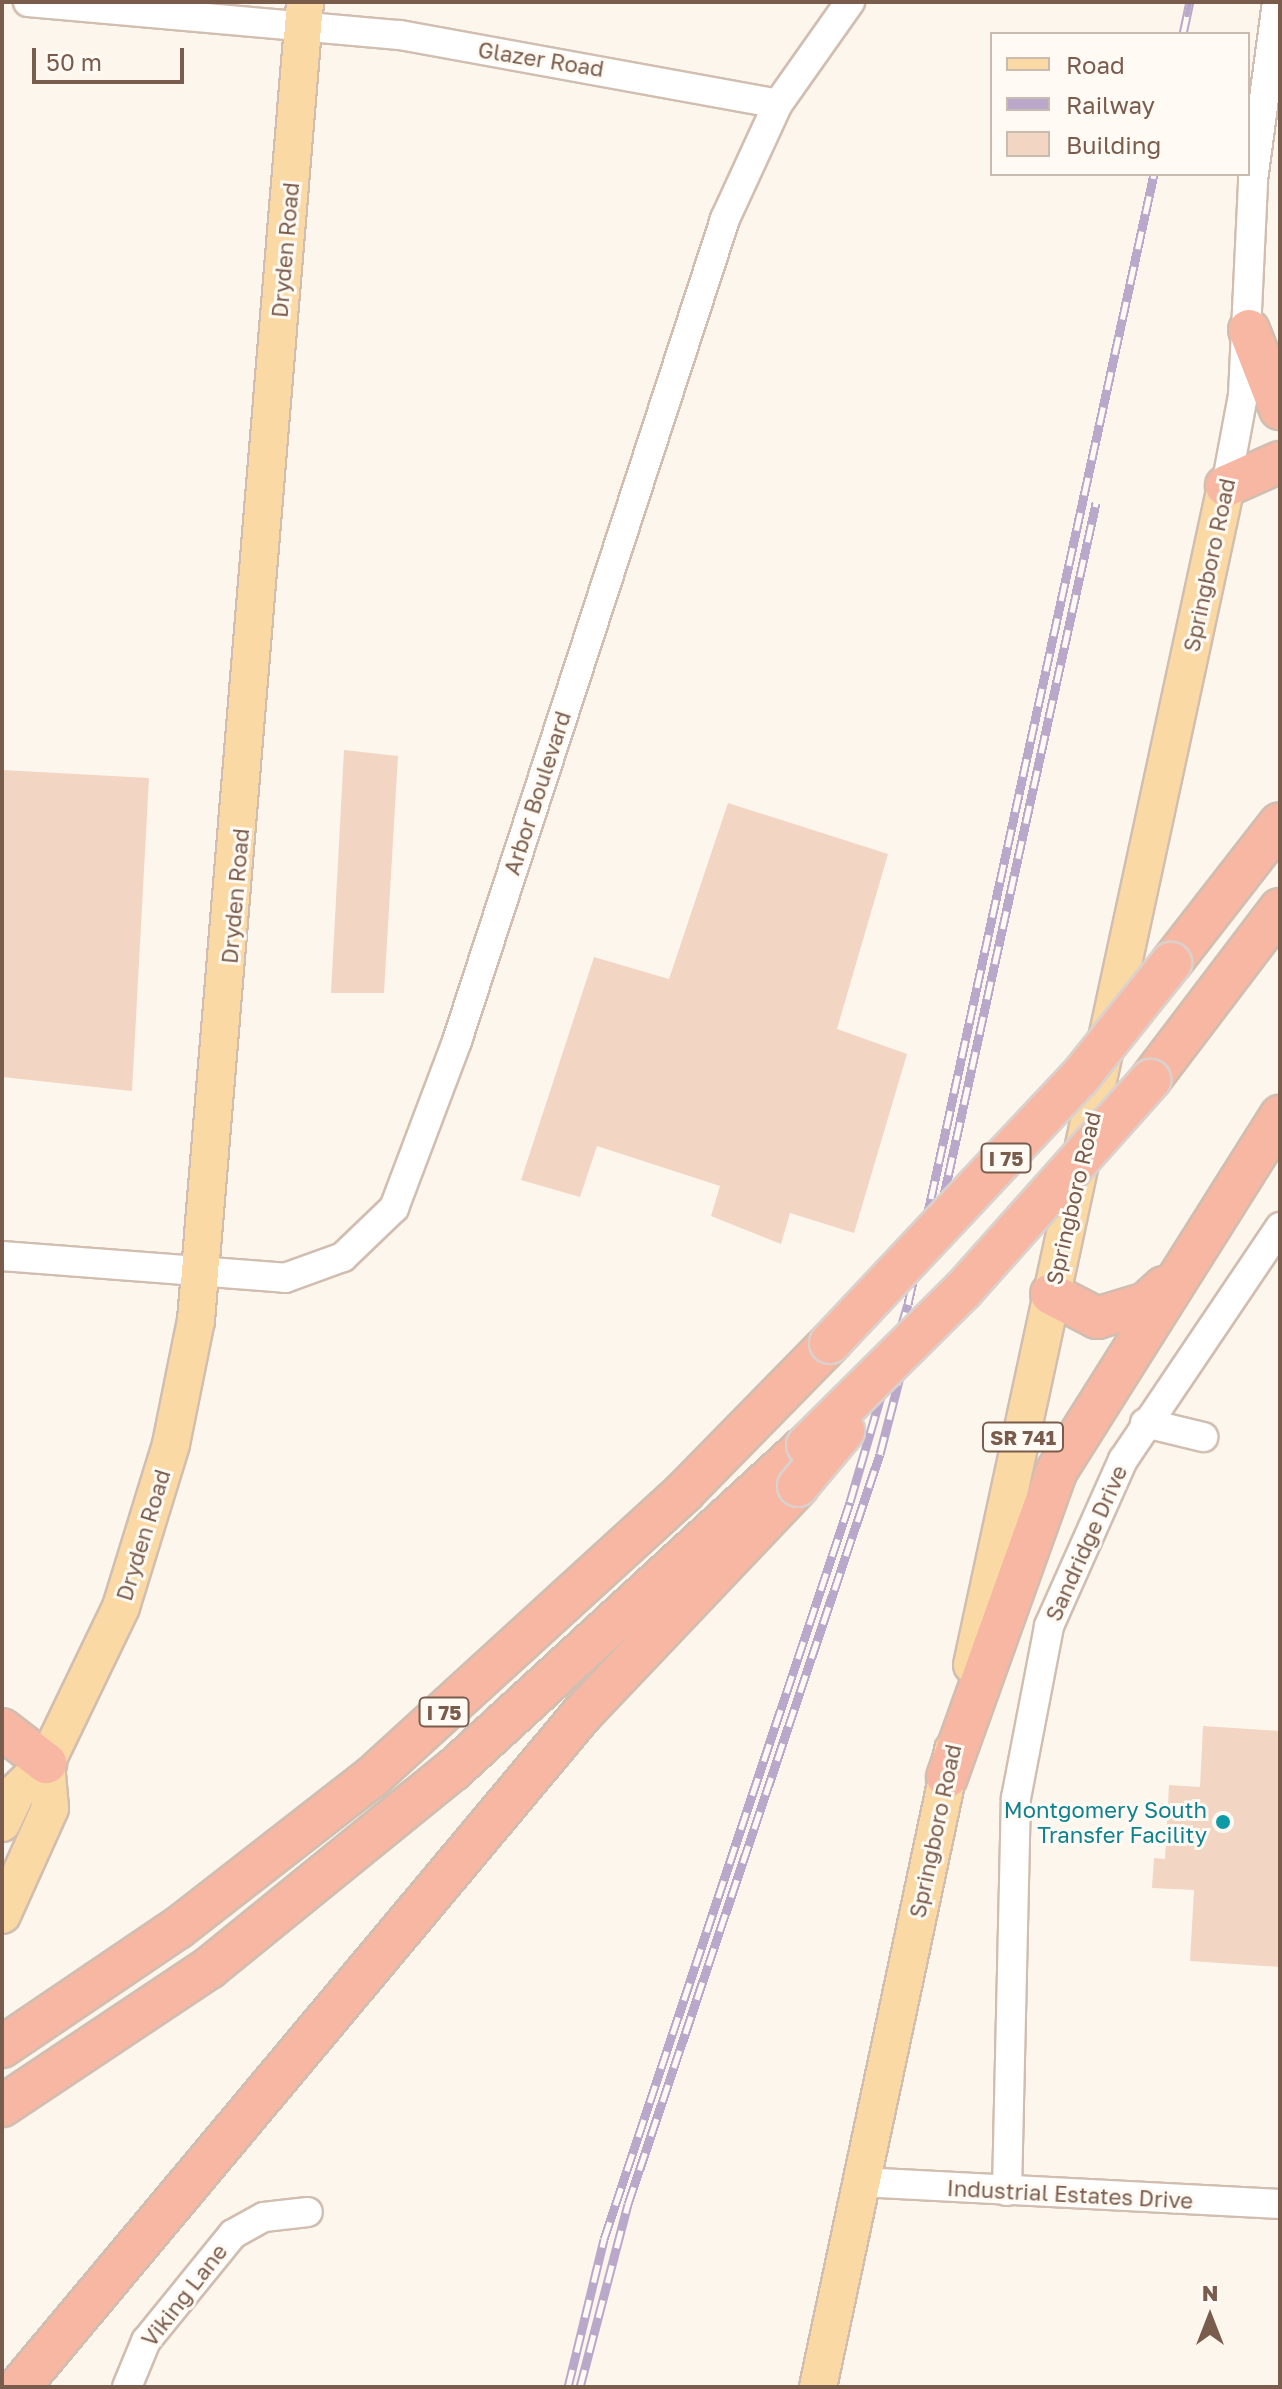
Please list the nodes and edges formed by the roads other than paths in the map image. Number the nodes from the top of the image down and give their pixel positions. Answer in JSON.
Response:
{"nodes":[{"id":1,"x":28,"y":2,"type":"edge"},
{"id":2,"x":850,"y":2,"type":"edge"},
{"id":3,"x":1277,"y":2,"type":"edge"},
{"id":4,"x":304,"y":12,"type":"edge"},
{"id":5,"x":778,"y":104,"type":"junction"},
{"id":6,"x":1249,"y":330,"type":"junction"},
{"id":7,"x":1280,"y":409,"type":"edge"},
{"id":8,"x":1280,"y":462,"type":"edge"},
{"id":9,"x":1226,"y":486,"type":"junction"},
{"id":10,"x":1280,"y":823,"type":"edge"},
{"id":11,"x":1280,"y":909,"type":"edge"},
{"id":12,"x":1280,"y":1116,"type":"edge"},
{"id":13,"x":1280,"y":1227,"type":"edge"},
{"id":14,"x":2,"y":1256,"type":"edge"},
{"id":15,"x":200,"y":1270,"type":"junction"},
{"id":16,"x":1181,"y":1270,"type":"junction"},
{"id":17,"x":964,"y":1289,"type":"junction"},
{"id":18,"x":1051,"y":1294,"type":"junction"},
{"id":19,"x":1145,"y":1423,"type":"junction"},
{"id":20,"x":1203,"y":1437,"type":"dead end"},
{"id":21,"x":2,"y":1729,"type":"edge"},
{"id":22,"x":2,"y":1754,"type":"edge"},
{"id":23,"x":46,"y":1763,"type":"junction"},
{"id":24,"x":947,"y":1777,"type":"junction"},
{"id":25,"x":2,"y":1823,"type":"edge"},
{"id":26,"x":2,"y":1915,"type":"edge"},
{"id":27,"x":11,"y":2041,"type":"edge"},
{"id":28,"x":2,"y":2106,"type":"edge"},
{"id":29,"x":860,"y":2182,"type":"junction"},
{"id":30,"x":1007,"y":2191,"type":"junction"},
{"id":31,"x":1280,"y":2204,"type":"edge"},
{"id":32,"x":308,"y":2212,"type":"dead end"},
{"id":33,"x":19,"y":2387,"type":"edge"},
{"id":34,"x":127,"y":2387,"type":"edge"},
{"id":35,"x":818,"y":2387,"type":"edge"}],
"edges":[{"from":1,"to":4,"type":"street","name":"Glazer Road"},
{"from":2,"to":5,"type":"street","name":"Arbor Boulevard"},
{"from":3,"to":6,"type":"street","name":"Springboro Road"},
{"from":4,"to":5,"type":"street","name":"Glazer Road"},
{"from":4,"to":15,"type":"main road","name":"Dryden Road"},
{"from":5,"to":15,"type":"street","name":"Arbor Boulevard"},
{"from":6,"to":7,"type":"highway"},
{"from":6,"to":9,"type":"street","name":"Springboro Road"},
{"from":8,"to":9,"type":"highway"},
{"from":9,"to":18,"type":"main road","name":"Springboro Road","number":"SR 741"},
{"from":10,"to":27,"type":"highway","number":"I 75","bridge":true},
{"from":11,"to":17,"type":"highway","number":"I 75","bridge":true},
{"from":12,"to":16,"type":"highway"},
{"from":13,"to":19,"type":"street","name":"Sandridge Drive"},
{"from":14,"to":15,"type":"street","name":"Arbor Boulevard"},
{"from":15,"to":23,"type":"main road","name":"Dryden Road"},
{"from":16,"to":18,"type":"highway"},
{"from":16,"to":24,"type":"highway"},
{"from":17,"to":28,"type":"highway","number":"I 75","bridge":true},
{"from":17,"to":33,"type":"highway","bridge":true},
{"from":18,"to":24,"type":"main road","name":"Springboro Road","number":"SR 741"},
{"from":19,"to":20,"type":"street"},
{"from":19,"to":30,"type":"street","name":"Sandridge Drive"},
{"from":21,"to":23,"type":"highway"},
{"from":22,"to":23,"type":"highway"},
{"from":23,"to":25,"type":"main road","name":"Dryden Road"},
{"from":23,"to":26,"type":"main road"},
{"from":24,"to":29,"type":"main road","name":"Springboro Road","number":"SR 741"},
{"from":29,"to":30,"type":"street","name":"Industrial Estates Drive"},
{"from":29,"to":35,"type":"main road","name":"Springboro Road","number":"SR 741"},
{"from":30,"to":31,"type":"street","name":"Industrial Estates Drive"},
{"from":32,"to":34,"type":"street","name":"Viking Lane"}]}
